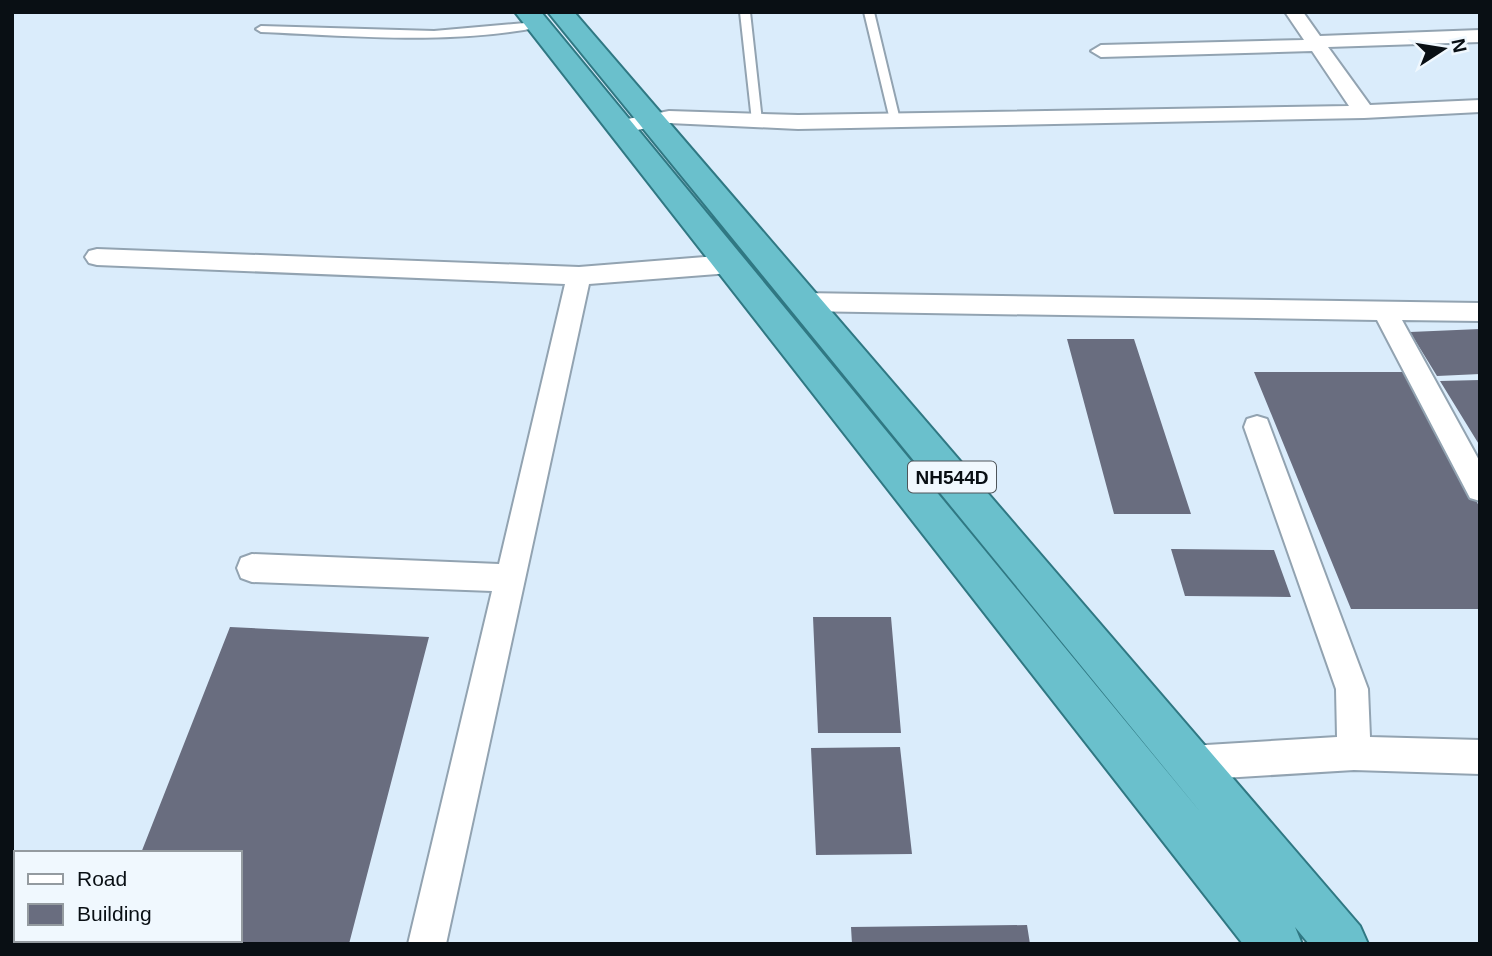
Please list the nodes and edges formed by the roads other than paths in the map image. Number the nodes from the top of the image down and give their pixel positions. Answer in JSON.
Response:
{"nodes":[{"id":1,"x":745,"y":12,"type":"edge"},
{"id":2,"x":869,"y":12,"type":"edge"},
{"id":3,"x":1294,"y":12,"type":"edge"},
{"id":4,"x":542,"y":16,"type":"edge"},
{"id":5,"x":261,"y":29,"type":"dead end"},
{"id":6,"x":1480,"y":36,"type":"edge"},
{"id":7,"x":1316,"y":44,"type":"junction"},
{"id":8,"x":1101,"y":51,"type":"dead end"},
{"id":9,"x":1480,"y":106,"type":"edge"},
{"id":10,"x":1364,"y":112,"type":"junction"},
{"id":11,"x":895,"y":120,"type":"junction"},
{"id":12,"x":757,"y":121,"type":"junction"},
{"id":13,"x":635,"y":124,"type":"junction"},
{"id":14,"x":97,"y":257,"type":"dead end"},
{"id":15,"x":730,"y":264,"type":"junction"},
{"id":16,"x":579,"y":276,"type":"junction"},
{"id":17,"x":802,"y":302,"type":"junction"},
{"id":18,"x":1385,"y":311,"type":"junction"},
{"id":19,"x":1480,"y":312,"type":"edge"},
{"id":20,"x":1257,"y":427,"type":"dead end"},
{"id":21,"x":1480,"y":489,"type":"edge"},
{"id":22,"x":252,"y":568,"type":"dead end"},
{"id":23,"x":512,"y":578,"type":"junction"},
{"id":24,"x":1354,"y":753,"type":"junction"},
{"id":25,"x":1480,"y":757,"type":"edge"},
{"id":26,"x":1190,"y":763,"type":"junction"},
{"id":27,"x":427,"y":944,"type":"edge"},
{"id":28,"x":1276,"y":944,"type":"edge"},
{"id":29,"x":1342,"y":944,"type":"edge"}],
"edges":[{"from":1,"to":12,"type":"lane"},
{"from":2,"to":11,"type":"lane"},
{"from":3,"to":7,"type":"street"},
{"from":4,"to":5,"type":"lane"},
{"from":4,"to":13,"type":"highway","number":"NH544D"},
{"from":6,"to":7,"type":"street"},
{"from":7,"to":8,"type":"street"},
{"from":7,"to":10,"type":"street"},
{"from":9,"to":10,"type":"street"},
{"from":10,"to":11,"type":"street"},
{"from":11,"to":12,"type":"street"},
{"from":12,"to":13,"type":"street"},
{"from":13,"to":15,"type":"highway","number":"NH544D"},
{"from":13,"to":17,"type":"highway","number":"NH544D"},
{"from":14,"to":16,"type":"street"},
{"from":15,"to":16,"type":"street"},
{"from":15,"to":28,"type":"highway","number":"NH544D"},
{"from":16,"to":23,"type":"street"},
{"from":17,"to":18,"type":"street"},
{"from":17,"to":26,"type":"highway","number":"NH544D"},
{"from":18,"to":19,"type":"street"},
{"from":18,"to":21,"type":"street"},
{"from":20,"to":24,"type":"street"},
{"from":22,"to":23,"type":"street"},
{"from":23,"to":27,"type":"street"},
{"from":24,"to":25,"type":"street"},
{"from":24,"to":26,"type":"street"},
{"from":26,"to":29,"type":"highway","number":"NH544D"}]}
